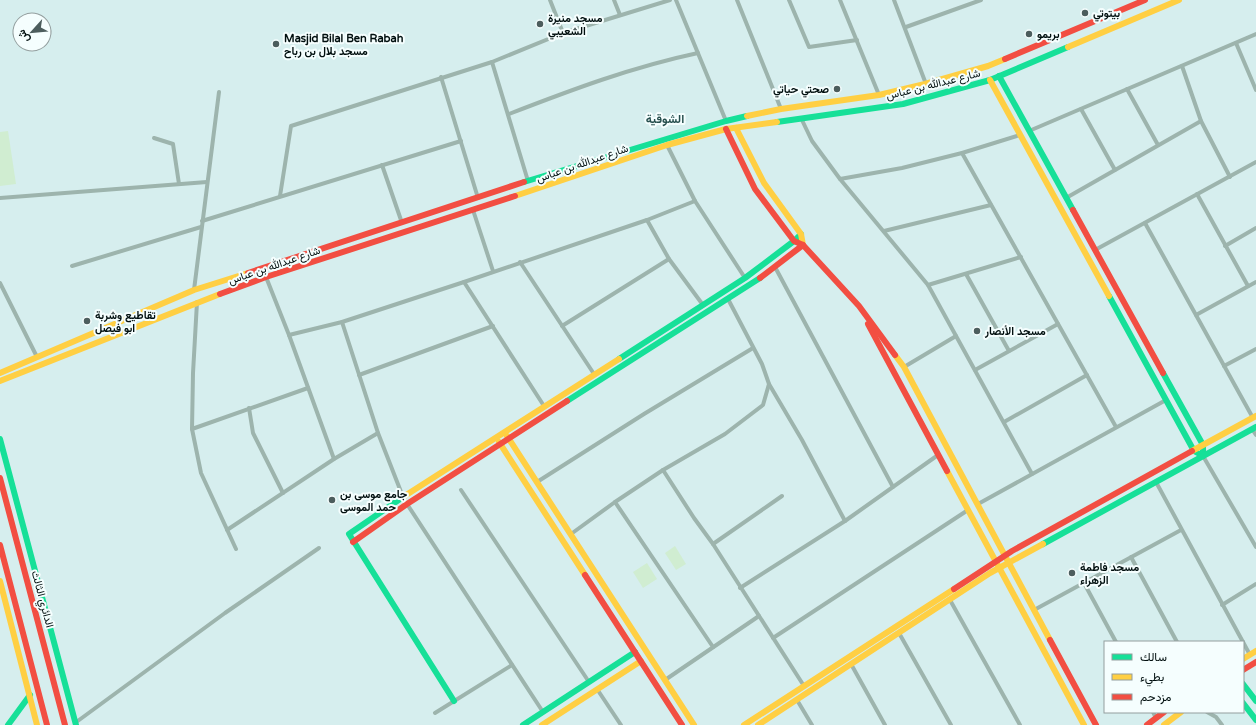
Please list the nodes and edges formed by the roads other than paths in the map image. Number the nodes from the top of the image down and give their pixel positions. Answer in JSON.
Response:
{"nodes":[{"id":1,"x":550,"y":0,"type":"edge"},
{"id":2,"x":614,"y":0,"type":"edge"},
{"id":3,"x":670,"y":0,"type":"edge"},
{"id":4,"x":676,"y":0,"type":"edge"},
{"id":5,"x":737,"y":0,"type":"edge"},
{"id":6,"x":789,"y":0,"type":"edge"},
{"id":7,"x":840,"y":0,"type":"edge"},
{"id":8,"x":894,"y":0,"type":"edge"},
{"id":9,"x":981,"y":0,"type":"edge"},
{"id":10,"x":1145,"y":0,"type":"edge"},
{"id":11,"x":1179,"y":0,"type":"edge"},
{"id":12,"x":620,"y":15,"type":"junction"},
{"id":13,"x":906,"y":27,"type":"junction"},
{"id":14,"x":563,"y":32,"type":"junction"},
{"id":15,"x":1256,"y":34,"type":"edge"},
{"id":16,"x":857,"y":40,"type":"junction"},
{"id":17,"x":1236,"y":43,"type":"junction"},
{"id":18,"x":698,"y":53,"type":"junction"},
{"id":19,"x":492,"y":62,"type":"junction"},
{"id":20,"x":1182,"y":66,"type":"junction"},
{"id":21,"x":998,"y":76,"type":"junction"},
{"id":22,"x":441,"y":77,"type":"junction"},
{"id":23,"x":990,"y":80,"type":"junction"},
{"id":24,"x":926,"y":84,"type":"junction"},
{"id":25,"x":1127,"y":89,"type":"junction"},
{"id":26,"x":1256,"y":90,"type":"edge"},
{"id":27,"x":219,"y":92,"type":"dead end"},
{"id":28,"x":879,"y":95,"type":"junction"},
{"id":29,"x":781,"y":109,"type":"junction"},
{"id":30,"x":1080,"y":109,"type":"junction"},
{"id":31,"x":509,"y":114,"type":"junction"},
{"id":32,"x":801,"y":118,"type":"junction"},
{"id":33,"x":1201,"y":120,"type":"junction"},
{"id":34,"x":726,"y":121,"type":"junction"},
{"id":35,"x":736,"y":128,"type":"junction"},
{"id":36,"x":726,"y":129,"type":"junction"},
{"id":37,"x":1029,"y":131,"type":"junction"},
{"id":38,"x":1020,"y":135,"type":"junction"},
{"id":39,"x":154,"y":138,"type":"dead end"},
{"id":40,"x":461,"y":141,"type":"junction"},
{"id":41,"x":667,"y":145,"type":"junction"},
{"id":42,"x":1158,"y":145,"type":"junction"},
{"id":43,"x":962,"y":153,"type":"junction"},
{"id":44,"x":1256,"y":162,"type":"edge"},
{"id":45,"x":382,"y":165,"type":"junction"},
{"id":46,"x":1115,"y":170,"type":"junction"},
{"id":47,"x":1230,"y":176,"type":"junction"},
{"id":48,"x":840,"y":179,"type":"junction"},
{"id":49,"x":528,"y":181,"type":"junction"},
{"id":50,"x":207,"y":182,"type":"junction"},
{"id":51,"x":179,"y":184,"type":"junction"},
{"id":52,"x":1197,"y":194,"type":"junction"},
{"id":53,"x":280,"y":196,"type":"junction"},
{"id":54,"x":0,"y":198,"type":"edge"},
{"id":55,"x":478,"y":198,"type":"junction"},
{"id":56,"x":1066,"y":198,"type":"junction"},
{"id":57,"x":695,"y":201,"type":"junction"},
{"id":58,"x":991,"y":205,"type":"junction"},
{"id":59,"x":473,"y":210,"type":"junction"},
{"id":60,"x":647,"y":220,"type":"junction"},
{"id":61,"x":202,"y":221,"type":"junction"},
{"id":62,"x":402,"y":223,"type":"junction"},
{"id":63,"x":1145,"y":223,"type":"junction"},
{"id":64,"x":201,"y":227,"type":"junction"},
{"id":65,"x":1256,"y":228,"type":"edge"},
{"id":66,"x":884,"y":231,"type":"junction"},
{"id":67,"x":801,"y":234,"type":"junction"},
{"id":68,"x":794,"y":241,"type":"junction"},
{"id":69,"x":803,"y":246,"type":"junction"},
{"id":70,"x":1225,"y":246,"type":"junction"},
{"id":71,"x":1095,"y":250,"type":"junction"},
{"id":72,"x":1021,"y":258,"type":"junction"},
{"id":73,"x":669,"y":259,"type":"junction"},
{"id":74,"x":520,"y":262,"type":"junction"},
{"id":75,"x":72,"y":266,"type":"dead end"},
{"id":76,"x":775,"y":267,"type":"junction"},
{"id":77,"x":492,"y":272,"type":"junction"},
{"id":78,"x":966,"y":274,"type":"junction"},
{"id":79,"x":266,"y":277,"type":"junction"},
{"id":80,"x":745,"y":278,"type":"junction"},
{"id":81,"x":464,"y":282,"type":"junction"},
{"id":82,"x":1256,"y":282,"type":"edge"},
{"id":83,"x":0,"y":283,"type":"edge"},
{"id":84,"x":928,"y":285,"type":"junction"},
{"id":85,"x":1248,"y":286,"type":"junction"},
{"id":86,"x":194,"y":290,"type":"junction"},
{"id":87,"x":728,"y":299,"type":"junction"},
{"id":88,"x":197,"y":302,"type":"junction"},
{"id":89,"x":703,"y":305,"type":"junction"},
{"id":90,"x":859,"y":306,"type":"junction"},
{"id":91,"x":1196,"y":315,"type":"junction"},
{"id":92,"x":342,"y":322,"type":"junction"},
{"id":93,"x":1058,"y":324,"type":"junction"},
{"id":94,"x":493,"y":326,"type":"junction"},
{"id":95,"x":562,"y":326,"type":"junction"},
{"id":96,"x":289,"y":335,"type":"junction"},
{"id":97,"x":956,"y":336,"type":"junction"},
{"id":98,"x":753,"y":348,"type":"junction"},
{"id":99,"x":1256,"y":349,"type":"edge"},
{"id":100,"x":1009,"y":351,"type":"junction"},
{"id":101,"x":37,"y":357,"type":"junction"},
{"id":102,"x":1224,"y":366,"type":"junction"},
{"id":103,"x":904,"y":367,"type":"junction"},
{"id":104,"x":975,"y":370,"type":"junction"},
{"id":105,"x":0,"y":373,"type":"edge"},
{"id":106,"x":594,"y":374,"type":"junction"},
{"id":107,"x":359,"y":375,"type":"junction"},
{"id":108,"x":1087,"y":375,"type":"junction"},
{"id":109,"x":0,"y":381,"type":"edge"},
{"id":110,"x":769,"y":384,"type":"junction"},
{"id":111,"x":308,"y":388,"type":"junction"},
{"id":112,"x":1166,"y":400,"type":"junction"},
{"id":113,"x":544,"y":406,"type":"junction"},
{"id":114,"x":249,"y":408,"type":"junction"},
{"id":115,"x":1254,"y":417,"type":"edge"},
{"id":116,"x":1004,"y":422,"type":"junction"},
{"id":117,"x":1116,"y":427,"type":"junction"},
{"id":118,"x":1254,"y":428,"type":"edge"},
{"id":119,"x":192,"y":429,"type":"junction"},
{"id":120,"x":504,"y":432,"type":"junction"},
{"id":121,"x":378,"y":433,"type":"junction"},
{"id":122,"x":1256,"y":435,"type":"edge"},
{"id":123,"x":496,"y":437,"type":"junction"},
{"id":124,"x":510,"y":438,"type":"junction"},
{"id":125,"x":0,"y":439,"type":"edge"},
{"id":126,"x":501,"y":444,"type":"junction"},
{"id":127,"x":1203,"y":445,"type":"junction"},
{"id":128,"x":1194,"y":451,"type":"junction"},
{"id":129,"x":938,"y":455,"type":"junction"},
{"id":130,"x":1203,"y":456,"type":"junction"},
{"id":131,"x":334,"y":459,"type":"junction"},
{"id":132,"x":663,"y":470,"type":"junction"},
{"id":133,"x":1032,"y":474,"type":"junction"},
{"id":134,"x":0,"y":478,"type":"edge"},
{"id":135,"x":537,"y":482,"type":"junction"},
{"id":136,"x":1156,"y":482,"type":"junction"},
{"id":137,"x":893,"y":487,"type":"junction"},
{"id":138,"x":462,"y":490,"type":"dead end"},
{"id":139,"x":283,"y":493,"type":"junction"},
{"id":140,"x":782,"y":496,"type":"dead end"},
{"id":141,"x":403,"y":497,"type":"junction"},
{"id":142,"x":615,"y":502,"type":"junction"},
{"id":143,"x":407,"y":504,"type":"junction"},
{"id":144,"x":978,"y":504,"type":"junction"},
{"id":145,"x":968,"y":510,"type":"junction"},
{"id":146,"x":845,"y":521,"type":"junction"},
{"id":147,"x":227,"y":530,"type":"junction"},
{"id":148,"x":1181,"y":530,"type":"junction"},
{"id":149,"x":571,"y":534,"type":"junction"},
{"id":150,"x":352,"y":542,"type":"junction"},
{"id":151,"x":713,"y":544,"type":"junction"},
{"id":152,"x":0,"y":545,"type":"edge"},
{"id":153,"x":1256,"y":547,"type":"edge"},
{"id":154,"x":319,"y":548,"type":"dead end"},
{"id":155,"x":236,"y":549,"type":"dead end"},
{"id":156,"x":1005,"y":556,"type":"junction"},
{"id":157,"x":1131,"y":558,"type":"junction"},
{"id":158,"x":996,"y":562,"type":"junction"},
{"id":159,"x":1009,"y":563,"type":"junction"},
{"id":160,"x":999,"y":568,"type":"junction"},
{"id":161,"x":1084,"y":583,"type":"junction"},
{"id":162,"x":0,"y":584,"type":"edge"},
{"id":163,"x":1256,"y":584,"type":"edge"},
{"id":164,"x":740,"y":588,"type":"junction"},
{"id":165,"x":2,"y":600,"type":"edge"},
{"id":166,"x":950,"y":600,"type":"junction"},
{"id":167,"x":1222,"y":605,"type":"junction"},
{"id":168,"x":1034,"y":610,"type":"junction"},
{"id":169,"x":759,"y":616,"type":"junction"},
{"id":170,"x":899,"y":633,"type":"junction"},
{"id":171,"x":773,"y":638,"type":"junction"},
{"id":172,"x":1115,"y":641,"type":"edge"},
{"id":173,"x":1176,"y":641,"type":"edge"},
{"id":174,"x":1242,"y":641,"type":"edge"},
{"id":175,"x":1244,"y":644,"type":"edge"},
{"id":176,"x":713,"y":647,"type":"junction"},
{"id":177,"x":1256,"y":650,"type":"edge"},
{"id":178,"x":635,"y":652,"type":"junction"},
{"id":179,"x":1250,"y":654,"type":"junction"},
{"id":180,"x":1244,"y":658,"type":"edge"},
{"id":181,"x":641,"y":661,"type":"junction"},
{"id":182,"x":1256,"y":662,"type":"edge"},
{"id":183,"x":851,"y":664,"type":"junction"},
{"id":184,"x":512,"y":665,"type":"junction"},
{"id":185,"x":1244,"y":669,"type":"edge"},
{"id":186,"x":665,"y":680,"type":"junction"},
{"id":187,"x":589,"y":682,"type":"junction"},
{"id":188,"x":804,"y":686,"type":"junction"},
{"id":189,"x":1244,"y":686,"type":"edge"},
{"id":190,"x":597,"y":690,"type":"junction"},
{"id":191,"x":30,"y":695,"type":"junction"},
{"id":192,"x":797,"y":700,"type":"junction"},
{"id":193,"x":454,"y":701,"type":"junction"},
{"id":194,"x":1256,"y":701,"type":"edge"},
{"id":195,"x":1244,"y":704,"type":"edge"},
{"id":196,"x":543,"y":712,"type":"junction"},
{"id":197,"x":435,"y":713,"type":"dead end"},
{"id":198,"x":1180,"y":713,"type":"edge"},
{"id":199,"x":1209,"y":713,"type":"edge"},
{"id":200,"x":1154,"y":715,"type":"edge"},
{"id":201,"x":1256,"y":720,"type":"edge"},
{"id":202,"x":75,"y":724,"type":"edge"},
{"id":203,"x":8,"y":725,"type":"edge"},
{"id":204,"x":37,"y":725,"type":"edge"},
{"id":205,"x":47,"y":725,"type":"edge"},
{"id":206,"x":65,"y":725,"type":"edge"},
{"id":207,"x":523,"y":725,"type":"edge"},
{"id":208,"x":542,"y":725,"type":"edge"},
{"id":209,"x":621,"y":725,"type":"edge"},
{"id":210,"x":682,"y":725,"type":"edge"},
{"id":211,"x":694,"y":725,"type":"edge"},
{"id":212,"x":744,"y":725,"type":"edge"},
{"id":213,"x":758,"y":725,"type":"edge"},
{"id":214,"x":812,"y":725,"type":"edge"},
{"id":215,"x":885,"y":725,"type":"edge"},
{"id":216,"x":951,"y":725,"type":"edge"},
{"id":217,"x":1020,"y":725,"type":"edge"},
{"id":218,"x":1084,"y":725,"type":"edge"},
{"id":219,"x":1096,"y":725,"type":"edge"},
{"id":220,"x":1147,"y":725,"type":"edge"},
{"id":221,"x":1164,"y":725,"type":"edge"},
{"id":222,"x":1222,"y":725,"type":"edge"}],
"edges":[{"from":1,"to":14,"type":"street"},
{"from":2,"to":12,"type":"street"},
{"from":3,"to":12,"type":"street"},
{"from":4,"to":18,"type":"street"},
{"from":5,"to":29,"type":"street"},
{"from":6,"to":16,"type":"street"},
{"from":7,"to":16,"type":"street"},
{"from":8,"to":13,"type":"street"},
{"from":9,"to":13,"type":"street"},
{"from":10,"to":24,"type":"main road","name":"شارع عبدالله بن عباس"},
{"from":11,"to":21,"type":"main road","name":"شارع عبدالله بن عباس"},
{"from":12,"to":14,"type":"street"},
{"from":13,"to":24,"type":"street"},
{"from":14,"to":19,"type":"street"},
{"from":15,"to":17,"type":"street"},
{"from":16,"to":28,"type":"street"},
{"from":17,"to":20,"type":"street"},
{"from":17,"to":26,"type":"street"},
{"from":18,"to":31,"type":"street"},
{"from":18,"to":34,"type":"street"},
{"from":19,"to":22,"type":"street"},
{"from":19,"to":31,"type":"street"},
{"from":20,"to":25,"type":"street"},
{"from":20,"to":33,"type":"street"},
{"from":21,"to":23,"type":"main road","name":"شارع عبدالله بن عباس"},
{"from":21,"to":37,"type":"main road"},
{"from":22,"to":40,"type":"street"},
{"from":22,"to":53,"type":"street"},
{"from":23,"to":32,"type":"main road","name":"شارع عبدالله بن عباس"},
{"from":23,"to":38,"type":"main road"},
{"from":24,"to":28,"type":"main road","name":"شارع عبدالله بن عباس"},
{"from":25,"to":30,"type":"street"},
{"from":25,"to":42,"type":"street"},
{"from":27,"to":50,"type":"street"},
{"from":28,"to":29,"type":"main road","name":"شارع عبدالله بن عباس"},
{"from":29,"to":34,"type":"main road","name":"شارع عبدالله بن عباس"},
{"from":30,"to":37,"type":"street"},
{"from":30,"to":46,"type":"street"},
{"from":31,"to":49,"type":"street"},
{"from":32,"to":35,"type":"main road","name":"شارع عبدالله بن عباس"},
{"from":32,"to":48,"type":"street"},
{"from":33,"to":42,"type":"street"},
{"from":33,"to":47,"type":"street"},
{"from":34,"to":49,"type":"main road","name":"شارع عبدالله بن عباس"},
{"from":35,"to":36,"type":"main road","name":"شارع عبدالله بن عباس"},
{"from":35,"to":67,"type":"main road"},
{"from":36,"to":41,"type":"main road","name":"شارع عبدالله بن عباس"},
{"from":36,"to":68,"type":"main road"},
{"from":37,"to":56,"type":"main road"},
{"from":38,"to":43,"type":"street"},
{"from":38,"to":112,"type":"main road"},
{"from":39,"to":51,"type":"street"},
{"from":40,"to":45,"type":"street"},
{"from":40,"to":55,"type":"street"},
{"from":41,"to":57,"type":"street"},
{"from":41,"to":59,"type":"main road","name":"شارع عبدالله بن عباس"},
{"from":42,"to":46,"type":"street"},
{"from":43,"to":48,"type":"street"},
{"from":43,"to":58,"type":"street"},
{"from":44,"to":47,"type":"street"},
{"from":45,"to":53,"type":"street"},
{"from":45,"to":62,"type":"street"},
{"from":46,"to":56,"type":"street"},
{"from":47,"to":52,"type":"street"},
{"from":48,"to":66,"type":"street"},
{"from":49,"to":55,"type":"main road","name":"شارع عبدالله بن عباس"},
{"from":50,"to":51,"type":"street"},
{"from":50,"to":61,"type":"street"},
{"from":51,"to":54,"type":"street"},
{"from":52,"to":63,"type":"street"},
{"from":52,"to":70,"type":"street"},
{"from":53,"to":61,"type":"street"},
{"from":55,"to":62,"type":"main road","name":"شارع عبدالله بن عباس"},
{"from":56,"to":71,"type":"main road"},
{"from":57,"to":60,"type":"street"},
{"from":57,"to":80,"type":"street"},
{"from":58,"to":66,"type":"street"},
{"from":58,"to":72,"type":"street"},
{"from":59,"to":77,"type":"street"},
{"from":59,"to":79,"type":"main road","name":"شارع عبدالله بن عباس"},
{"from":60,"to":73,"type":"street"},
{"from":60,"to":74,"type":"street"},
{"from":61,"to":64,"type":"street"},
{"from":62,"to":86,"type":"main road","name":"شارع عبدالله بن عباس"},
{"from":63,"to":71,"type":"street"},
{"from":63,"to":91,"type":"street"},
{"from":64,"to":75,"type":"street"},
{"from":64,"to":86,"type":"street"},
{"from":65,"to":70,"type":"street"},
{"from":66,"to":84,"type":"street"},
{"from":67,"to":68,"type":"main road"},
{"from":67,"to":69,"type":"main road"},
{"from":68,"to":69,"type":"main road"},
{"from":68,"to":80,"type":"main road"},
{"from":69,"to":76,"type":"main road"},
{"from":69,"to":90,"type":"main road"},
{"from":70,"to":85,"type":"street"},
{"from":71,"to":127,"type":"main road"},
{"from":72,"to":78,"type":"street"},
{"from":72,"to":93,"type":"street"},
{"from":73,"to":89,"type":"street"},
{"from":73,"to":95,"type":"street"},
{"from":74,"to":77,"type":"street"},
{"from":74,"to":95,"type":"street"},
{"from":76,"to":87,"type":"main road"},
{"from":76,"to":137,"type":"street"},
{"from":77,"to":81,"type":"street"},
{"from":78,"to":84,"type":"street"},
{"from":78,"to":100,"type":"street"},
{"from":79,"to":88,"type":"main road","name":"شارع عبدالله بن عباس"},
{"from":79,"to":96,"type":"street"},
{"from":80,"to":89,"type":"main road"},
{"from":81,"to":92,"type":"street"},
{"from":81,"to":94,"type":"street"},
{"from":82,"to":85,"type":"street"},
{"from":83,"to":101,"type":"street"},
{"from":84,"to":97,"type":"street"},
{"from":85,"to":91,"type":"street"},
{"from":86,"to":101,"type":"main road","name":"شارع عبدالله بن عباس"},
{"from":87,"to":98,"type":"street"},
{"from":87,"to":124,"type":"main road"},
{"from":88,"to":109,"type":"main road","name":"شارع عبدالله بن عباس"},
{"from":88,"to":119,"type":"street"},
{"from":89,"to":106,"type":"main road"},
{"from":90,"to":103,"type":"main road"},
{"from":90,"to":129,"type":"main road"},
{"from":91,"to":102,"type":"street"},
{"from":92,"to":96,"type":"street"},
{"from":92,"to":107,"type":"street"},
{"from":93,"to":100,"type":"street"},
{"from":93,"to":108,"type":"street"},
{"from":94,"to":107,"type":"street"},
{"from":94,"to":113,"type":"street"},
{"from":95,"to":106,"type":"street"},
{"from":96,"to":111,"type":"street"},
{"from":97,"to":103,"type":"street"},
{"from":97,"to":104,"type":"street"},
{"from":98,"to":110,"type":"street"},
{"from":98,"to":135,"type":"street"},
{"from":99,"to":102,"type":"street"},
{"from":100,"to":104,"type":"street"},
{"from":101,"to":105,"type":"main road","name":"شارع عبدالله بن عباس"},
{"from":102,"to":115,"type":"street"},
{"from":103,"to":144,"type":"main road"},
{"from":104,"to":116,"type":"street"},
{"from":106,"to":113,"type":"main road"},
{"from":107,"to":121,"type":"street"},
{"from":108,"to":116,"type":"street"},
{"from":108,"to":117,"type":"street"},
{"from":110,"to":132,"type":"street"},
{"from":110,"to":146,"type":"street"},
{"from":111,"to":114,"type":"street"},
{"from":111,"to":131,"type":"street"},
{"from":112,"to":117,"type":"street"},
{"from":112,"to":128,"type":"main road"},
{"from":113,"to":120,"type":"main road"},
{"from":114,"to":119,"type":"street"},
{"from":114,"to":139,"type":"street"},
{"from":115,"to":127,"type":"main road"},
{"from":116,"to":133,"type":"street"},
{"from":117,"to":133,"type":"street"},
{"from":118,"to":122,"type":"street"},
{"from":118,"to":130,"type":"main road"},
{"from":119,"to":147,"type":"street"},
{"from":120,"to":123,"type":"main road"},
{"from":120,"to":124,"type":"main road"},
{"from":121,"to":131,"type":"street"},
{"from":121,"to":141,"type":"street"},
{"from":123,"to":126,"type":"main road"},
{"from":123,"to":141,"type":"main road"},
{"from":124,"to":126,"type":"main road"},
{"from":124,"to":135,"type":"main road"},
{"from":125,"to":202,"type":"main road"},
{"from":126,"to":143,"type":"main road"},
{"from":126,"to":178,"type":"main road"},
{"from":127,"to":128,"type":"main road"},
{"from":127,"to":130,"type":"main road"},
{"from":128,"to":130,"type":"main road"},
{"from":128,"to":156,"type":"main road"},
{"from":129,"to":137,"type":"street"},
{"from":129,"to":145,"type":"main road"},
{"from":130,"to":136,"type":"main road"},
{"from":130,"to":153,"type":"street"},
{"from":131,"to":139,"type":"street"},
{"from":132,"to":142,"type":"street"},
{"from":132,"to":151,"type":"street"},
{"from":133,"to":144,"type":"street"},
{"from":134,"to":206,"type":"main road","name":"الدائري الثالث"},
{"from":135,"to":149,"type":"main road"},
{"from":136,"to":148,"type":"street"},
{"from":136,"to":159,"type":"main road"},
{"from":137,"to":146,"type":"street"},
{"from":138,"to":187,"type":"street"},
{"from":139,"to":147,"type":"street"},
{"from":140,"to":151,"type":"street"},
{"from":141,"to":150,"type":"main road"},
{"from":142,"to":149,"type":"street"},
{"from":142,"to":176,"type":"street"},
{"from":143,"to":150,"type":"main road"},
{"from":143,"to":184,"type":"street"},
{"from":144,"to":156,"type":"main road"},
{"from":145,"to":158,"type":"main road"},
{"from":145,"to":171,"type":"street"},
{"from":146,"to":164,"type":"street"},
{"from":147,"to":155,"type":"street"},
{"from":148,"to":157,"type":"street"},
{"from":148,"to":167,"type":"street"},
{"from":149,"to":186,"type":"main road"},
{"from":150,"to":193,"type":"main road"},
{"from":151,"to":164,"type":"street"},
{"from":152,"to":205,"type":"main road"},
{"from":154,"to":202,"type":"street"},
{"from":156,"to":158,"type":"main road"},
{"from":156,"to":159,"type":"main road"},
{"from":157,"to":161,"type":"street"},
{"from":157,"to":173,"type":"street"},
{"from":158,"to":160,"type":"main road"},
{"from":158,"to":188,"type":"main road"},
{"from":159,"to":160,"type":"main road"},
{"from":159,"to":168,"type":"main road"},
{"from":160,"to":166,"type":"main road"},
{"from":160,"to":218,"type":"main road"},
{"from":161,"to":168,"type":"street"},
{"from":161,"to":172,"type":"street"},
{"from":162,"to":165,"type":"main road"},
{"from":163,"to":167,"type":"street"},
{"from":164,"to":169,"type":"street"},
{"from":165,"to":191,"type":"main road"},
{"from":166,"to":170,"type":"main road"},
{"from":166,"to":217,"type":"street"},
{"from":167,"to":174,"type":"street"},
{"from":168,"to":219,"type":"main road"},
{"from":169,"to":171,"type":"street"},
{"from":169,"to":176,"type":"street"},
{"from":170,"to":183,"type":"main road"},
{"from":170,"to":216,"type":"street"},
{"from":171,"to":188,"type":"street"},
{"from":175,"to":179,"type":"street"},
{"from":176,"to":186,"type":"street"},
{"from":177,"to":179,"type":"main road"},
{"from":178,"to":181,"type":"main road"},
{"from":178,"to":187,"type":"main road"},
{"from":179,"to":180,"type":"main road"},
{"from":181,"to":190,"type":"main road"},
{"from":181,"to":210,"type":"main road"},
{"from":182,"to":185,"type":"main road"},
{"from":183,"to":192,"type":"main road"},
{"from":183,"to":215,"type":"street"},
{"from":184,"to":193,"type":"street"},
{"from":184,"to":196,"type":"street"},
{"from":186,"to":211,"type":"main road"},
{"from":187,"to":196,"type":"main road"},
{"from":188,"to":212,"type":"main road"},
{"from":189,"to":194,"type":"main road"},
{"from":190,"to":208,"type":"main road"},
{"from":190,"to":209,"type":"street"},
{"from":191,"to":203,"type":"main road"},
{"from":191,"to":204,"type":"main road"},
{"from":192,"to":213,"type":"main road"},
{"from":192,"to":214,"type":"street"},
{"from":193,"to":197,"type":"street"},
{"from":195,"to":201,"type":"main road"},
{"from":196,"to":207,"type":"main road"},
{"from":198,"to":221,"type":"main road"},
{"from":199,"to":222,"type":"street"},
{"from":200,"to":220,"type":"main road"}]}
